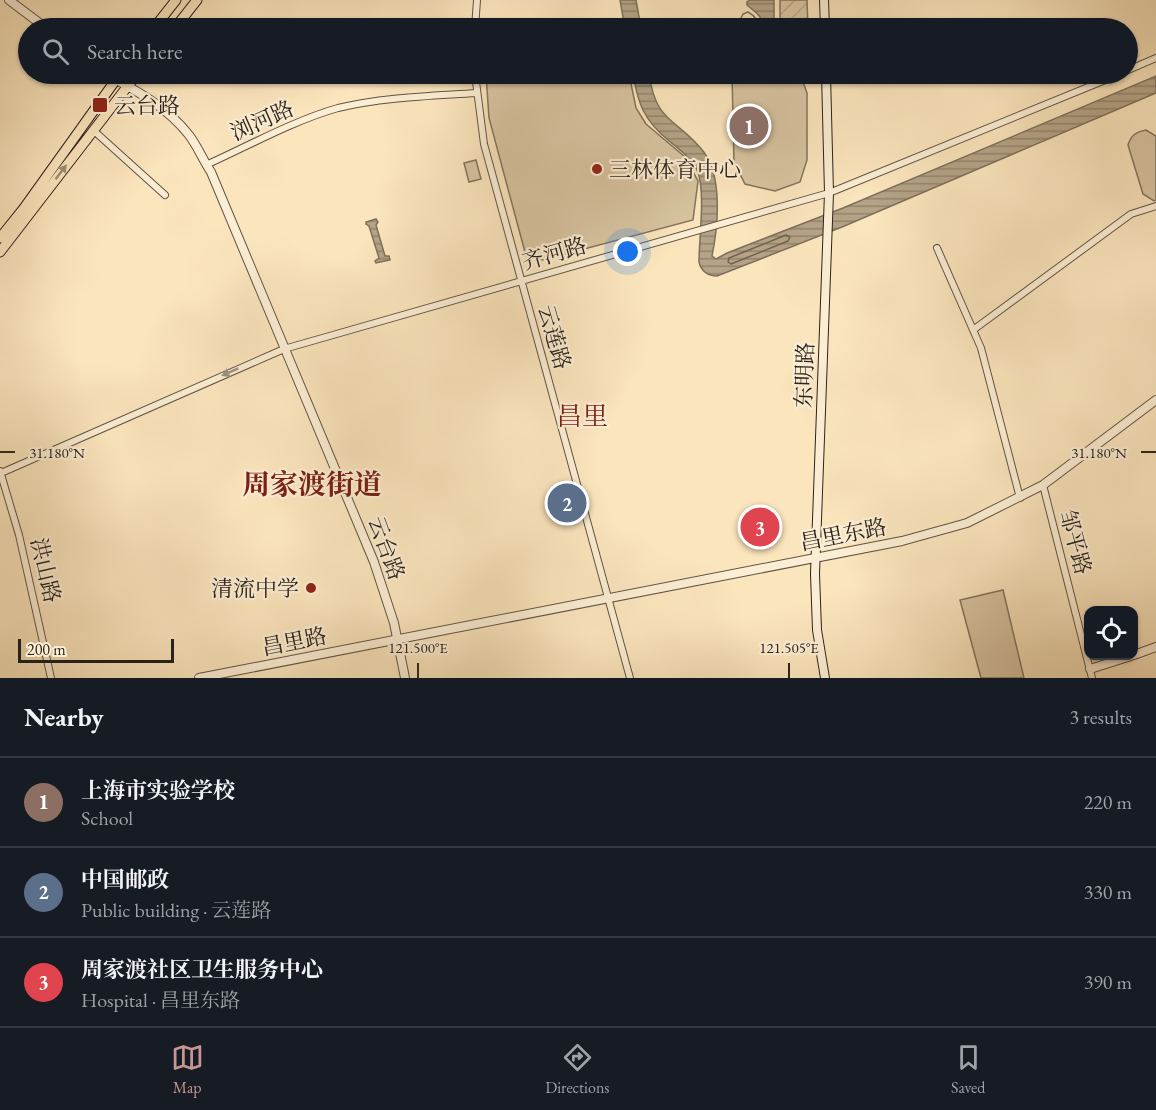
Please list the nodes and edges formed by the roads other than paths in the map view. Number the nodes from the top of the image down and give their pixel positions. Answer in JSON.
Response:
{"nodes":[{"id":1,"x":9,"y":0,"type":"edge"},
{"id":2,"x":176,"y":0,"type":"edge"},
{"id":3,"x":197,"y":0,"type":"edge"},
{"id":4,"x":477,"y":0,"type":"edge"},
{"id":5,"x":824,"y":0,"type":"edge"},
{"id":6,"x":33,"y":18,"type":"edge"},
{"id":7,"x":162,"y":18,"type":"edge"},
{"id":8,"x":183,"y":18,"type":"edge"},
{"id":9,"x":476,"y":18,"type":"edge"},
{"id":10,"x":825,"y":18,"type":"edge"},
{"id":11,"x":1156,"y":58,"type":"edge"},
{"id":12,"x":1138,"y":66,"type":"edge"},
{"id":13,"x":112,"y":84,"type":"edge"},
{"id":14,"x":476,"y":84,"type":"edge"},
{"id":15,"x":826,"y":84,"type":"edge"},
{"id":16,"x":1096,"y":84,"type":"edge"},
{"id":17,"x":128,"y":85,"type":"joint"},
{"id":18,"x":476,"y":93,"type":"junction"},
{"id":19,"x":93,"y":130,"type":"junction"},
{"id":20,"x":206,"y":165,"type":"junction"},
{"id":21,"x":829,"y":194,"type":"junction"},
{"id":22,"x":165,"y":195,"type":"dead end"},
{"id":23,"x":1156,"y":206,"type":"edge"},
{"id":24,"x":0,"y":238,"type":"edge"},
{"id":25,"x":937,"y":248,"type":"dead end"},
{"id":26,"x":0,"y":252,"type":"edge"},
{"id":27,"x":520,"y":282,"type":"junction"},
{"id":28,"x":973,"y":330,"type":"junction"},
{"id":29,"x":284,"y":349,"type":"junction"},
{"id":30,"x":1156,"y":400,"type":"edge"},
{"id":31,"x":0,"y":472,"type":"edge"},
{"id":32,"x":1042,"y":485,"type":"junction"},
{"id":33,"x":1020,"y":498,"type":"junction"},
{"id":34,"x":815,"y":558,"type":"junction"},
{"id":35,"x":609,"y":598,"type":"junction"},
{"id":36,"x":396,"y":639,"type":"junction"},
{"id":37,"x":1156,"y":647,"type":"edge"},
{"id":38,"x":1138,"y":653,"type":"edge"},
{"id":39,"x":1117,"y":660,"type":"edge"},
{"id":40,"x":1090,"y":669,"type":"junction"},
{"id":41,"x":51,"y":678,"type":"edge"},
{"id":42,"x":200,"y":678,"type":"edge"},
{"id":43,"x":405,"y":678,"type":"edge"},
{"id":44,"x":630,"y":678,"type":"edge"},
{"id":45,"x":825,"y":678,"type":"edge"},
{"id":46,"x":1092,"y":678,"type":"edge"}],
"edges":[{"from":1,"to":6,"type":"street"},
{"from":2,"to":7,"type":"main road"},
{"from":3,"to":8,"type":"main road"},
{"from":4,"to":9,"type":"street"},
{"from":5,"to":10,"type":"main road"},
{"from":11,"to":12,"type":"street"},
{"from":13,"to":24,"type":"main road"},
{"from":14,"to":18,"type":"street","name":"云莲路"},
{"from":15,"to":21,"type":"main road","name":"东明路"},
{"from":16,"to":21,"type":"street","name":"齐河路"},
{"from":17,"to":19,"type":"main road"},
{"from":17,"to":20,"type":"street","name":"云台路"},
{"from":18,"to":20,"type":"street","name":"浏河路"},
{"from":18,"to":27,"type":"street","name":"云莲路"},
{"from":19,"to":22,"type":"street"},
{"from":26,"to":19,"type":"main road","one_way":true},
{"from":20,"to":29,"type":"street","name":"云台路"},
{"from":21,"to":27,"type":"street","name":"齐河路"},
{"from":21,"to":34,"type":"main road","name":"东明路"},
{"from":23,"to":28,"type":"street"},
{"from":25,"to":28,"type":"street"},
{"from":27,"to":29,"type":"street","name":"齐河路"},
{"from":27,"to":35,"type":"street","name":"云莲路"},
{"from":28,"to":33,"type":"street"},
{"from":29,"to":31,"type":"street","name":"齐河路","one_way":true},
{"from":29,"to":36,"type":"street","name":"云台路"},
{"from":30,"to":32,"type":"street","name":"昌里东路"},
{"from":31,"to":41,"type":"street","name":"洪山路"},
{"from":32,"to":33,"type":"street","name":"昌里东路"},
{"from":32,"to":40,"type":"street","name":"邹平路"},
{"from":33,"to":34,"type":"street","name":"昌里东路"},
{"from":34,"to":35,"type":"street","name":"昌里东路"},
{"from":34,"to":45,"type":"main road","name":"东明路"},
{"from":35,"to":36,"type":"street","name":"昌里东路"},
{"from":35,"to":44,"type":"street","name":"云莲路"},
{"from":36,"to":42,"type":"street","name":"昌里路"},
{"from":36,"to":43,"type":"street","name":"云台路"},
{"from":37,"to":38,"type":"street"},
{"from":39,"to":40,"type":"street"},
{"from":40,"to":46,"type":"street","name":"邹平路"}]}
